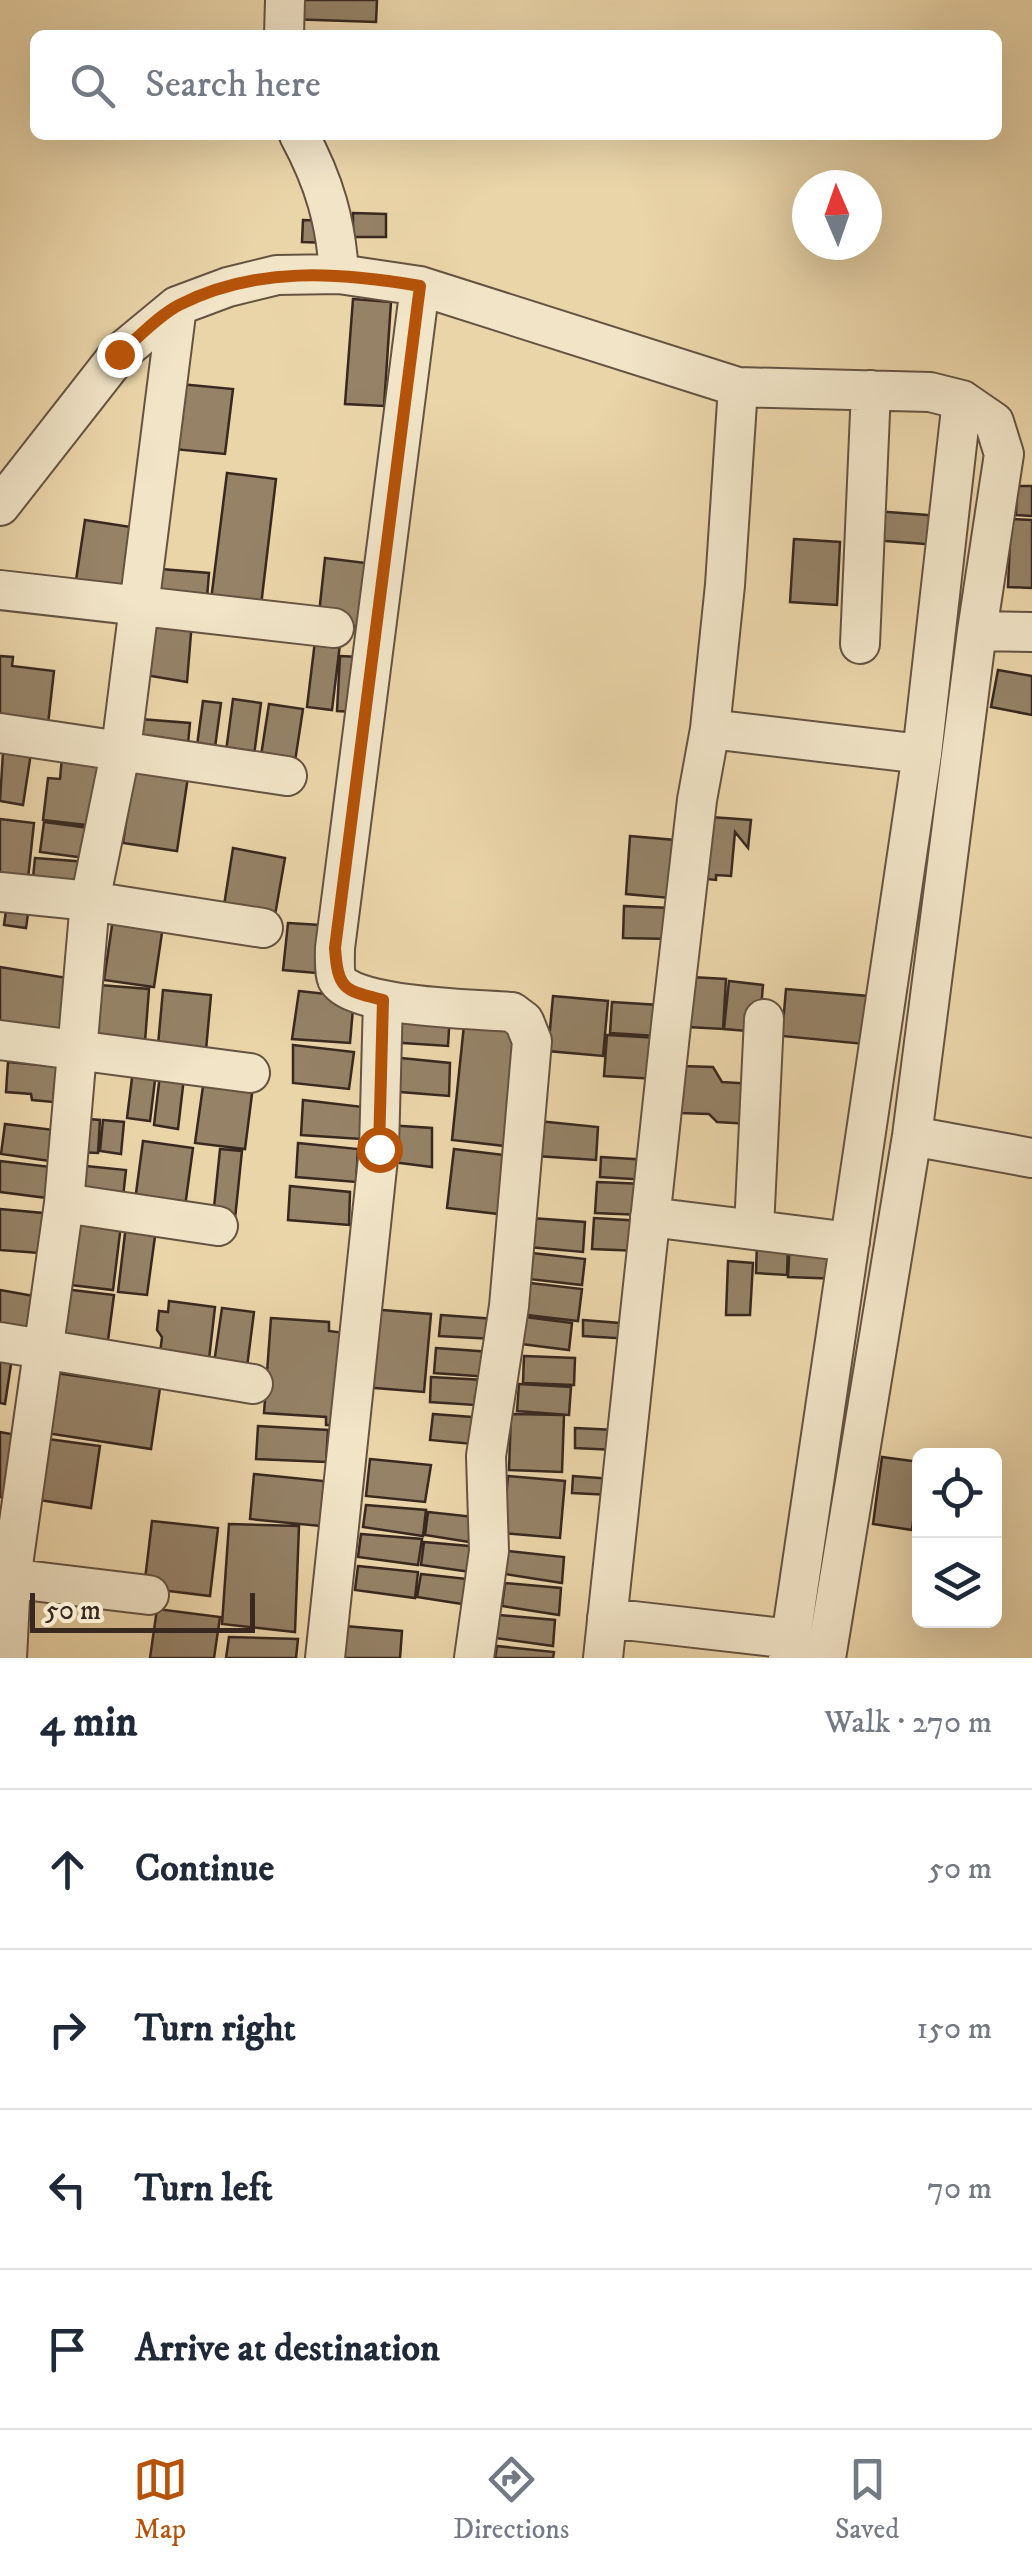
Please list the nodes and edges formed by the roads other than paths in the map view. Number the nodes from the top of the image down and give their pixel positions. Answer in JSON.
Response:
{"nodes":[{"id":1,"x":285,"y":0,"type":"edge"},
{"id":2,"x":284,"y":30,"type":"edge"},
{"id":3,"x":302,"y":140,"type":"edge"},
{"id":4,"x":339,"y":274,"type":"junction"},
{"id":5,"x":420,"y":286,"type":"junction"},
{"id":6,"x":177,"y":306,"type":"junction"},
{"id":7,"x":738,"y":386,"type":"junction"},
{"id":8,"x":871,"y":390,"type":"junction"},
{"id":9,"x":962,"y":400,"type":"junction"},
{"id":10,"x":0,"y":506,"type":"edge"},
{"id":11,"x":0,"y":590,"type":"edge"},
{"id":12,"x":140,"y":608,"type":"junction"},
{"id":13,"x":334,"y":628,"type":"dead end"},
{"id":14,"x":977,"y":631,"type":"junction"},
{"id":15,"x":1032,"y":632,"type":"edge"},
{"id":16,"x":860,"y":644,"type":"dead end"},
{"id":17,"x":710,"y":729,"type":"junction"},
{"id":18,"x":0,"y":733,"type":"edge"},
{"id":19,"x":121,"y":749,"type":"junction"},
{"id":20,"x":922,"y":754,"type":"junction"},
{"id":21,"x":287,"y":776,"type":"dead end"},
{"id":22,"x":0,"y":892,"type":"edge"},
{"id":23,"x":90,"y":902,"type":"junction"},
{"id":24,"x":264,"y":928,"type":"dead end"},
{"id":25,"x":383,"y":1000,"type":"junction"},
{"id":26,"x":764,"y":1019,"type":"dead end"},
{"id":27,"x":0,"y":1040,"type":"edge"},
{"id":28,"x":79,"y":1052,"type":"junction"},
{"id":29,"x":250,"y":1073,"type":"dead end"},
{"id":30,"x":912,"y":1136,"type":"junction"},
{"id":31,"x":1032,"y":1158,"type":"edge"},
{"id":32,"x":64,"y":1203,"type":"junction"},
{"id":33,"x":650,"y":1217,"type":"junction"},
{"id":34,"x":218,"y":1226,"type":"dead end"},
{"id":35,"x":754,"y":1228,"type":"junction"},
{"id":36,"x":850,"y":1242,"type":"junction"},
{"id":37,"x":0,"y":1342,"type":"edge"},
{"id":38,"x":44,"y":1348,"type":"junction"},
{"id":39,"x":253,"y":1384,"type":"dead end"},
{"id":40,"x":6,"y":1578,"type":"edge"},
{"id":41,"x":149,"y":1595,"type":"dead end"},
{"id":42,"x":607,"y":1618,"type":"junction"},
{"id":43,"x":789,"y":1649,"type":"edge"},
{"id":44,"x":7,"y":1658,"type":"edge"},
{"id":45,"x":324,"y":1658,"type":"edge"},
{"id":46,"x":474,"y":1658,"type":"edge"},
{"id":47,"x":603,"y":1658,"type":"edge"},
{"id":48,"x":826,"y":1658,"type":"edge"}],
"edges":[{"from":1,"to":2,"type":"street"},
{"from":3,"to":4,"type":"street"},
{"from":4,"to":5,"type":"street"},
{"from":4,"to":6,"type":"street"},
{"from":5,"to":7,"type":"street"},
{"from":5,"to":25,"type":"street"},
{"from":6,"to":10,"type":"street"},
{"from":6,"to":12,"type":"street"},
{"from":7,"to":8,"type":"street"},
{"from":7,"to":17,"type":"street"},
{"from":8,"to":9,"type":"street"},
{"from":8,"to":16,"type":"street"},
{"from":9,"to":14,"type":"street"},
{"from":9,"to":20,"type":"street"},
{"from":11,"to":12,"type":"street"},
{"from":12,"to":13,"type":"street"},
{"from":12,"to":19,"type":"street"},
{"from":14,"to":15,"type":"street"},
{"from":14,"to":30,"type":"street"},
{"from":17,"to":20,"type":"street"},
{"from":17,"to":33,"type":"street"},
{"from":18,"to":19,"type":"street"},
{"from":19,"to":21,"type":"street"},
{"from":19,"to":23,"type":"street"},
{"from":20,"to":36,"type":"street"},
{"from":22,"to":23,"type":"street"},
{"from":23,"to":24,"type":"street"},
{"from":23,"to":28,"type":"street"},
{"from":25,"to":45,"type":"street"},
{"from":25,"to":46,"type":"street"},
{"from":26,"to":35,"type":"street"},
{"from":27,"to":28,"type":"street"},
{"from":28,"to":29,"type":"street"},
{"from":28,"to":32,"type":"street"},
{"from":30,"to":31,"type":"street"},
{"from":30,"to":48,"type":"street"},
{"from":32,"to":34,"type":"street"},
{"from":32,"to":38,"type":"street"},
{"from":33,"to":35,"type":"street"},
{"from":33,"to":42,"type":"street"},
{"from":35,"to":36,"type":"street"},
{"from":36,"to":43,"type":"street"},
{"from":37,"to":38,"type":"street"},
{"from":38,"to":39,"type":"street"},
{"from":38,"to":40,"type":"street"},
{"from":40,"to":41,"type":"street"},
{"from":40,"to":44,"type":"street"},
{"from":42,"to":43,"type":"street"},
{"from":42,"to":47,"type":"street"}]}
